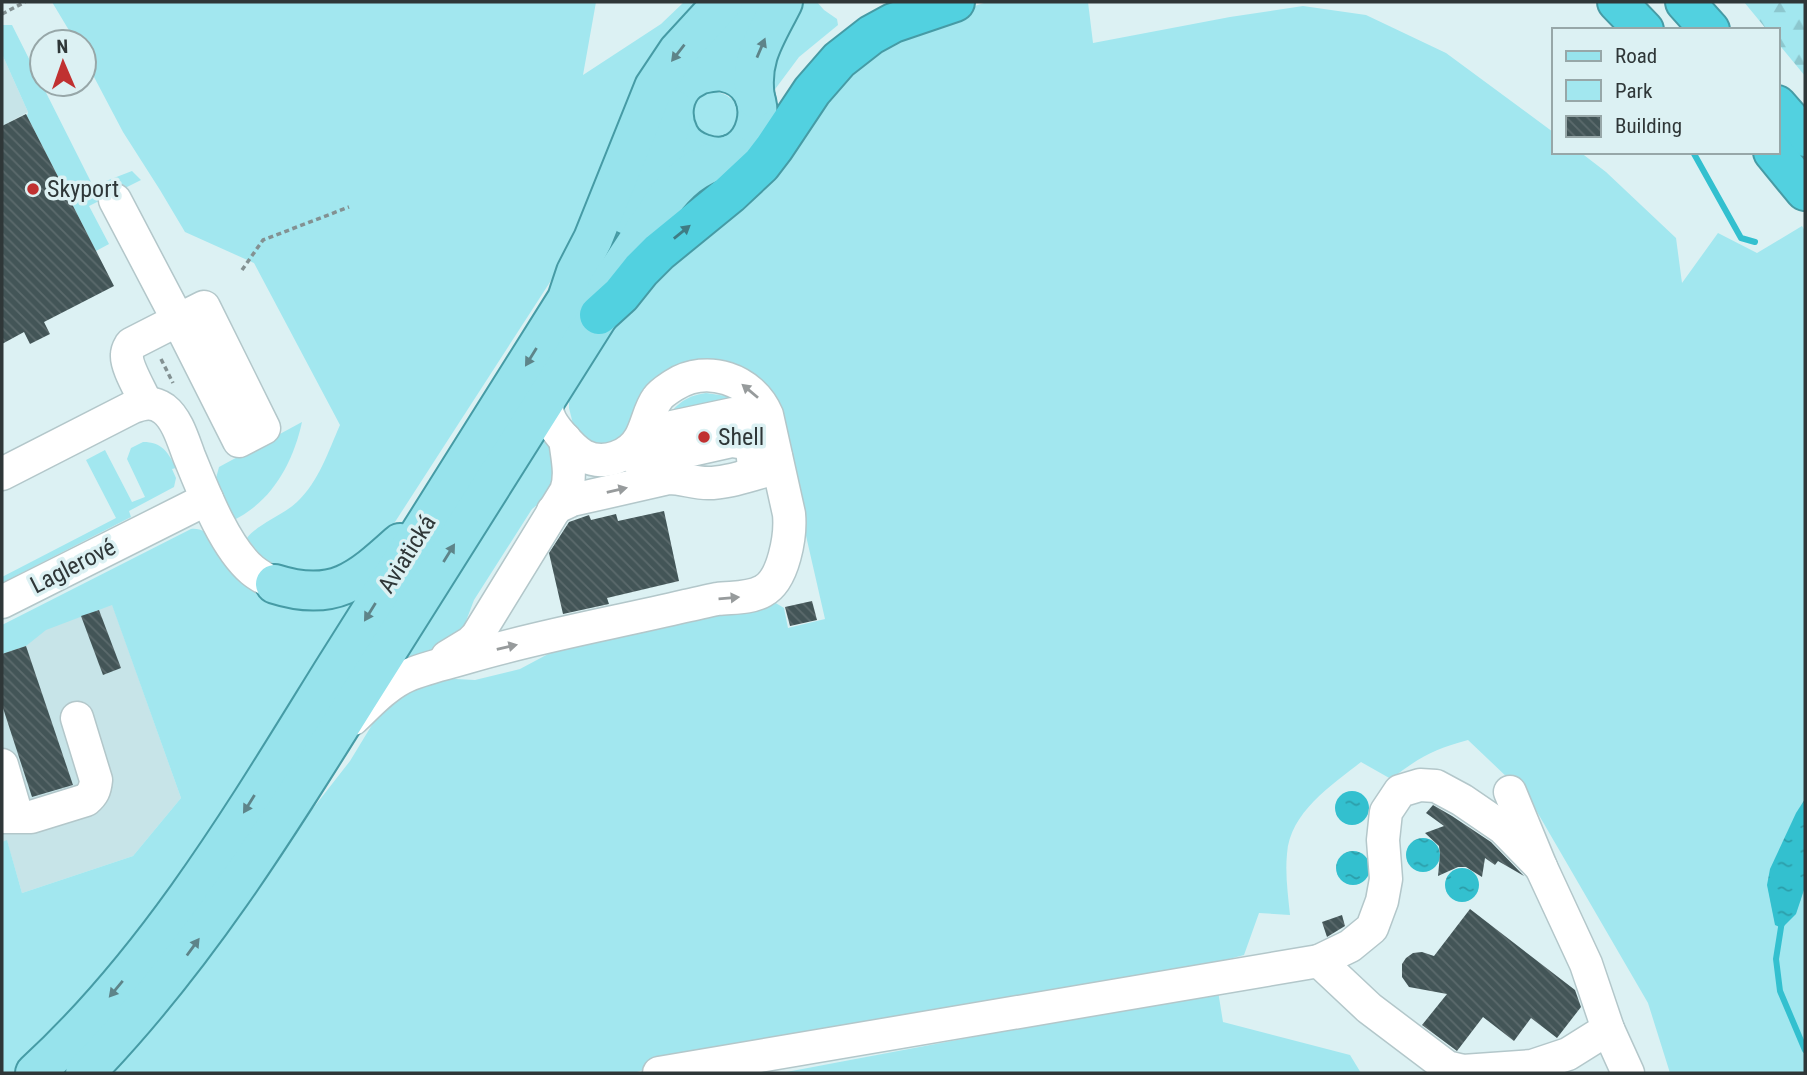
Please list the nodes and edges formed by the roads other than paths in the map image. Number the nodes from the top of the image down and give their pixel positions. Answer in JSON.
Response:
{"nodes":[{"id":1,"x":723,"y":2,"type":"edge"},
{"id":2,"x":757,"y":2,"type":"edge"},
{"id":3,"x":783,"y":2,"type":"edge"},
{"id":4,"x":908,"y":2,"type":"edge"},
{"id":5,"x":955,"y":2,"type":"edge"},
{"id":6,"x":1617,"y":2,"type":"edge"},
{"id":7,"x":1640,"y":2,"type":"edge"},
{"id":8,"x":1685,"y":2,"type":"edge"},
{"id":9,"x":1707,"y":2,"type":"edge"},
{"id":10,"x":1641,"y":28,"type":"edge"},
{"id":11,"x":1664,"y":28,"type":"edge"},
{"id":12,"x":1708,"y":28,"type":"edge"},
{"id":13,"x":1724,"y":28,"type":"edge"},
{"id":14,"x":698,"y":75,"type":"junction"},
{"id":15,"x":755,"y":98,"type":"junction"},
{"id":16,"x":1779,"y":107,"type":"edge"},
{"id":17,"x":673,"y":109,"type":"junction"},
{"id":18,"x":1805,"y":137,"type":"edge"},
{"id":19,"x":741,"y":147,"type":"junction"},
{"id":20,"x":1775,"y":154,"type":"edge"},
{"id":21,"x":1805,"y":191,"type":"edge"},
{"id":22,"x":115,"y":200,"type":"dead end"},
{"id":23,"x":583,"y":307,"type":"junction"},
{"id":24,"x":550,"y":391,"type":"junction"},
{"id":25,"x":146,"y":403,"type":"junction"},
{"id":26,"x":565,"y":439,"type":"junction"},
{"id":27,"x":632,"y":459,"type":"junction"},
{"id":28,"x":758,"y":461,"type":"junction"},
{"id":29,"x":2,"y":474,"type":"edge"},
{"id":30,"x":207,"y":499,"type":"junction"},
{"id":31,"x":553,"y":511,"type":"junction"},
{"id":32,"x":433,"y":513,"type":"junction"},
{"id":33,"x":275,"y":584,"type":"joint"},
{"id":34,"x":2,"y":602,"type":"edge"},
{"id":35,"x":418,"y":672,"type":"junction"},
{"id":36,"x":77,"y":718,"type":"dead end"},
{"id":37,"x":335,"y":735,"type":"junction"},
{"id":38,"x":2,"y":765,"type":"edge"},
{"id":39,"x":1510,"y":792,"type":"dead end"},
{"id":40,"x":10,"y":816,"type":"edge"},
{"id":41,"x":1541,"y":867,"type":"junction"},
{"id":42,"x":1320,"y":961,"type":"junction"},
{"id":43,"x":1608,"y":1029,"type":"junction"},
{"id":44,"x":1457,"y":1071,"type":"edge"},
{"id":45,"x":34,"y":1073,"type":"edge"},
{"id":46,"x":85,"y":1073,"type":"edge"},
{"id":47,"x":659,"y":1073,"type":"edge"},
{"id":48,"x":1628,"y":1073,"type":"edge"}],
"edges":[{"from":1,"to":23,"type":"main road","name":"Aviatická","one_way":true},
{"from":2,"to":14,"type":"main road"},
{"from":15,"to":3,"type":"main road","one_way":true},
{"from":4,"to":19,"type":"highway"},
{"from":23,"to":5,"type":"highway","one_way":true},
{"from":6,"to":10,"type":"highway"},
{"from":7,"to":11,"type":"highway"},
{"from":8,"to":12,"type":"highway"},
{"from":9,"to":13,"type":"lane"},
{"from":14,"to":15,"type":"main road"},
{"from":14,"to":17,"type":"main road"},
{"from":15,"to":19,"type":"main road"},
{"from":16,"to":18,"type":"highway"},
{"from":17,"to":19,"type":"main road"},
{"from":17,"to":23,"type":"main road"},
{"from":19,"to":23,"type":"main road","name":"Aviatická"},
{"from":20,"to":21,"type":"highway"},
{"from":22,"to":25,"type":"lane"},
{"from":23,"to":24,"type":"main road","name":"Aviatická"},
{"from":23,"to":32,"type":"main road","name":"Aviatická","one_way":true},
{"from":24,"to":26,"type":"lane"},
{"from":37,"to":24,"type":"main road","name":"Aviatická","one_way":true},
{"from":25,"to":29,"type":"lane"},
{"from":25,"to":30,"type":"lane"},
{"from":26,"to":27,"type":"lane"},
{"from":26,"to":31,"type":"lane"},
{"from":27,"to":28,"type":"lane"},
{"from":28,"to":27,"type":"lane","one_way":true},
{"from":31,"to":28,"type":"lane","one_way":true},
{"from":35,"to":28,"type":"lane","one_way":true},
{"from":30,"to":33,"type":"lane"},
{"from":30,"to":34,"type":"lane","name":"Laglerové"},
{"from":31,"to":35,"type":"lane"},
{"from":32,"to":33,"type":"main road"},
{"from":32,"to":45,"type":"main road","name":"Aviatická","one_way":true},
{"from":35,"to":37,"type":"lane"},
{"from":36,"to":40,"type":"lane"},
{"from":46,"to":37,"type":"main road","name":"Aviatická","one_way":true},
{"from":38,"to":40,"type":"lane"},
{"from":39,"to":41,"type":"lane"},
{"from":41,"to":42,"type":"lane"},
{"from":41,"to":43,"type":"lane"},
{"from":42,"to":44,"type":"lane"},
{"from":42,"to":47,"type":"lane"},
{"from":43,"to":44,"type":"lane"},
{"from":43,"to":48,"type":"lane"}]}
